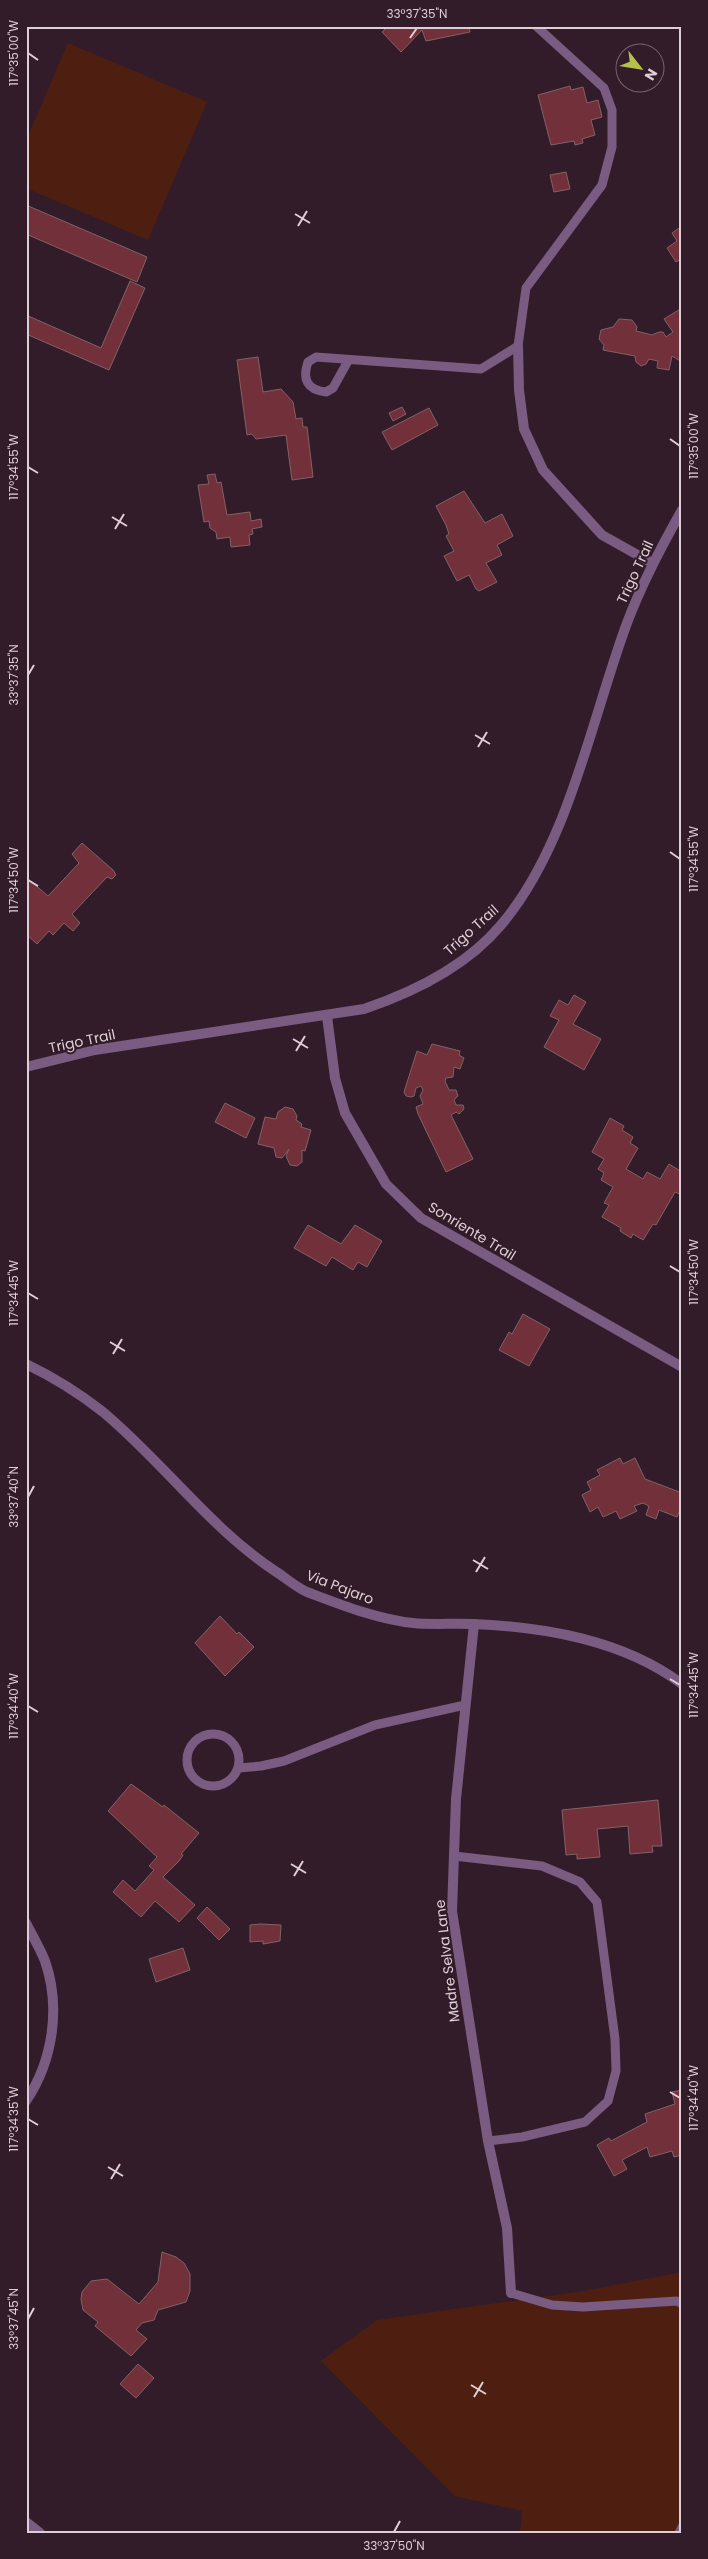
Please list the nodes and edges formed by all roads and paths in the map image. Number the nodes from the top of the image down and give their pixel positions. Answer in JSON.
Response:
{"nodes":[{"id":1,"x":536,"y":26,"type":"edge"},
{"id":2,"x":518,"y":346,"type":"junction"},
{"id":3,"x":348,"y":361,"type":"junction"},
{"id":4,"x":682,"y":510,"type":"edge"},
{"id":5,"x":652,"y":563,"type":"junction"},
{"id":6,"x":327,"y":1016,"type":"junction"},
{"id":7,"x":26,"y":1068,"type":"edge"},
{"id":8,"x":26,"y":1364,"type":"edge"},
{"id":9,"x":682,"y":1367,"type":"edge"},
{"id":10,"x":474,"y":1624,"type":"junction"},
{"id":11,"x":682,"y":1684,"type":"edge"},
{"id":12,"x":466,"y":1705,"type":"junction"},
{"id":13,"x":238,"y":1768,"type":"junction"},
{"id":14,"x":454,"y":1856,"type":"junction"},
{"id":15,"x":26,"y":1923,"type":"edge"},
{"id":16,"x":26,"y":2101,"type":"edge"},
{"id":17,"x":488,"y":2141,"type":"junction"},
{"id":18,"x":511,"y":2293,"type":"joint"},
{"id":19,"x":682,"y":2304,"type":"edge"},
{"id":20,"x":26,"y":2522,"type":"edge"},
{"id":21,"x":682,"y":2527,"type":"edge"},
{"id":22,"x":40,"y":2533,"type":"edge"},
{"id":23,"x":679,"y":2533,"type":"edge"}],
"edges":[{"from":1,"to":2,"type":"lane"},
{"from":2,"to":3,"type":"lane"},
{"from":2,"to":5,"type":"street"},
{"from":3,"to":3,"type":"lane"},
{"from":4,"to":5,"type":"street","name":"Trigo Trail"},
{"from":5,"to":6,"type":"street","name":"Trigo Trail"},
{"from":6,"to":7,"type":"street","name":"Trigo Trail"},
{"from":6,"to":9,"type":"street","name":"Sonriente Trail"},
{"from":8,"to":10,"type":"street","name":"Via Pajaro"},
{"from":10,"to":11,"type":"street","name":"Via Pajaro"},
{"from":10,"to":12,"type":"street","name":"Madre Selva Lane"},
{"from":12,"to":13,"type":"lane"},
{"from":12,"to":14,"type":"street","name":"Madre Selva Lane"},
{"from":13,"to":13,"type":"lane"},
{"from":14,"to":17,"type":"street","name":"Madre Selva Lane"},
{"from":14,"to":17,"type":"lane"},
{"from":15,"to":16,"type":"street"},
{"from":17,"to":18,"type":"street","name":"Madre Selva Lane"},
{"from":18,"to":19,"type":"lane"},
{"from":20,"to":22,"type":"street"},
{"from":21,"to":23,"type":"lane"}]}
